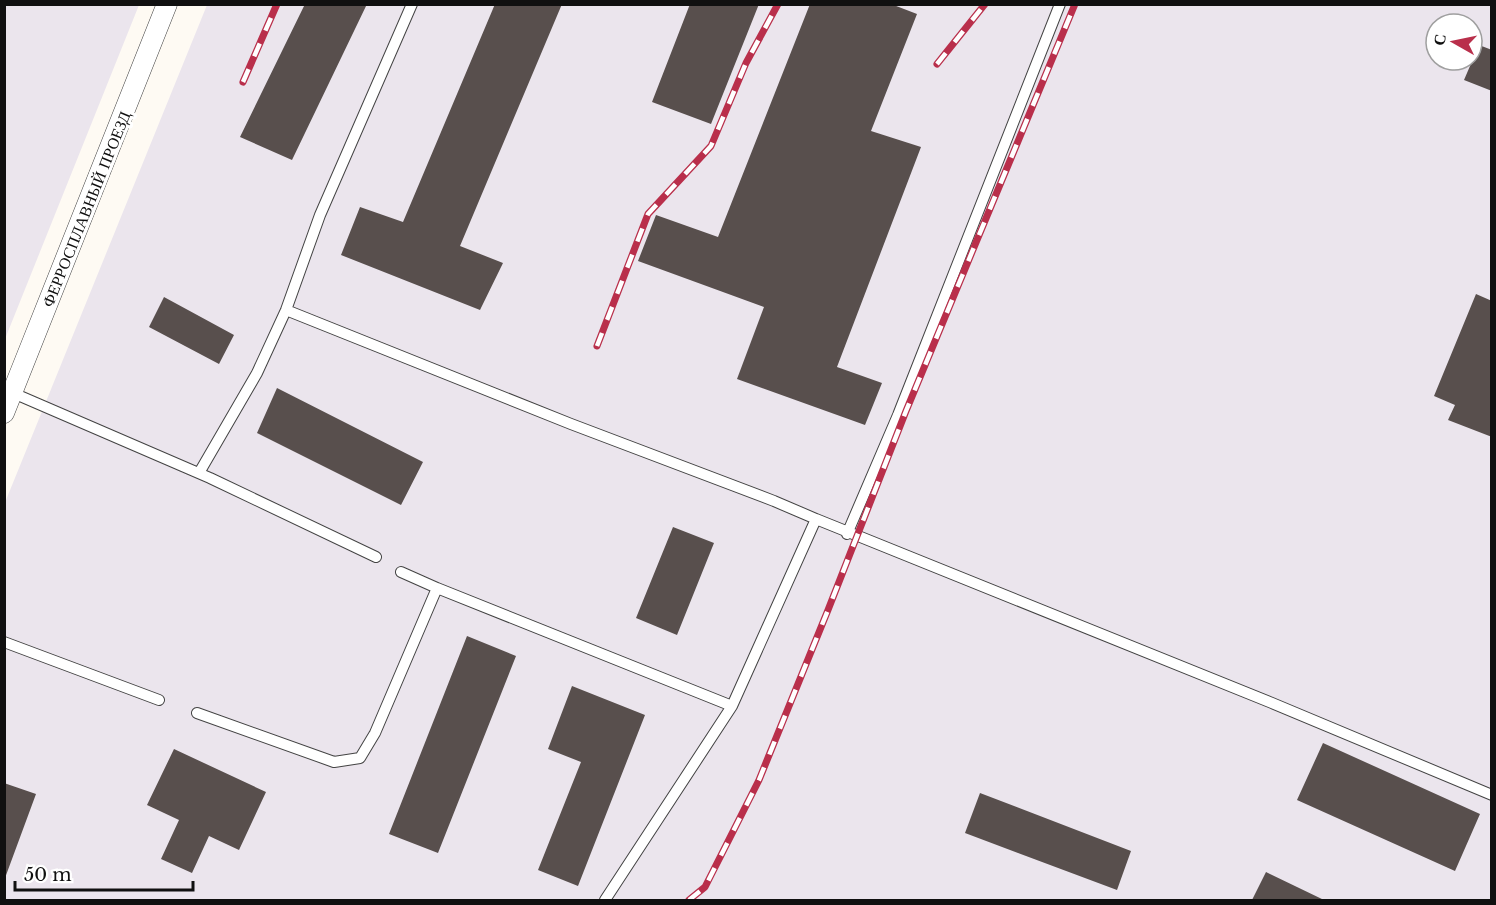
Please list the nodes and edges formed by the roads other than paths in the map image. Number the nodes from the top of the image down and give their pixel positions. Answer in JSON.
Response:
{"nodes":[{"id":1,"x":167,"y":4,"type":"edge"},
{"id":2,"x":412,"y":4,"type":"edge"},
{"id":3,"x":1060,"y":4,"type":"edge"},
{"id":4,"x":286,"y":310,"type":"junction"},
{"id":5,"x":13,"y":393,"type":"junction"},
{"id":6,"x":4,"y":413,"type":"edge"},
{"id":7,"x":199,"y":473,"type":"junction"},
{"id":8,"x":816,"y":519,"type":"junction"},
{"id":9,"x":847,"y":534,"type":"junction"},
{"id":10,"x":376,"y":557,"type":"dead end"},
{"id":11,"x":401,"y":572,"type":"dead end"},
{"id":12,"x":437,"y":588,"type":"junction"},
{"id":13,"x":4,"y":642,"type":"edge"},
{"id":14,"x":159,"y":700,"type":"dead end"},
{"id":15,"x":732,"y":706,"type":"junction"},
{"id":16,"x":197,"y":713,"type":"dead end"},
{"id":17,"x":1491,"y":795,"type":"edge"},
{"id":18,"x":605,"y":900,"type":"edge"}],
"edges":[{"from":1,"to":5,"type":"street","name":"ФЕРРОСПЛАВНЫЙ ПРОЕЗД"},
{"from":2,"to":4,"type":"lane"},
{"from":3,"to":9,"type":"lane"},
{"from":4,"to":7,"type":"lane"},
{"from":4,"to":8,"type":"lane"},
{"from":5,"to":6,"type":"street","name":"ФЕРРОСПЛАВНЫЙ ПРОЕЗД"},
{"from":5,"to":7,"type":"lane"},
{"from":7,"to":10,"type":"lane"},
{"from":8,"to":9,"type":"lane"},
{"from":8,"to":15,"type":"lane"},
{"from":9,"to":17,"type":"lane"},
{"from":11,"to":12,"type":"lane"},
{"from":12,"to":15,"type":"lane"},
{"from":12,"to":16,"type":"lane"},
{"from":13,"to":14,"type":"lane"},
{"from":15,"to":18,"type":"lane"}]}
